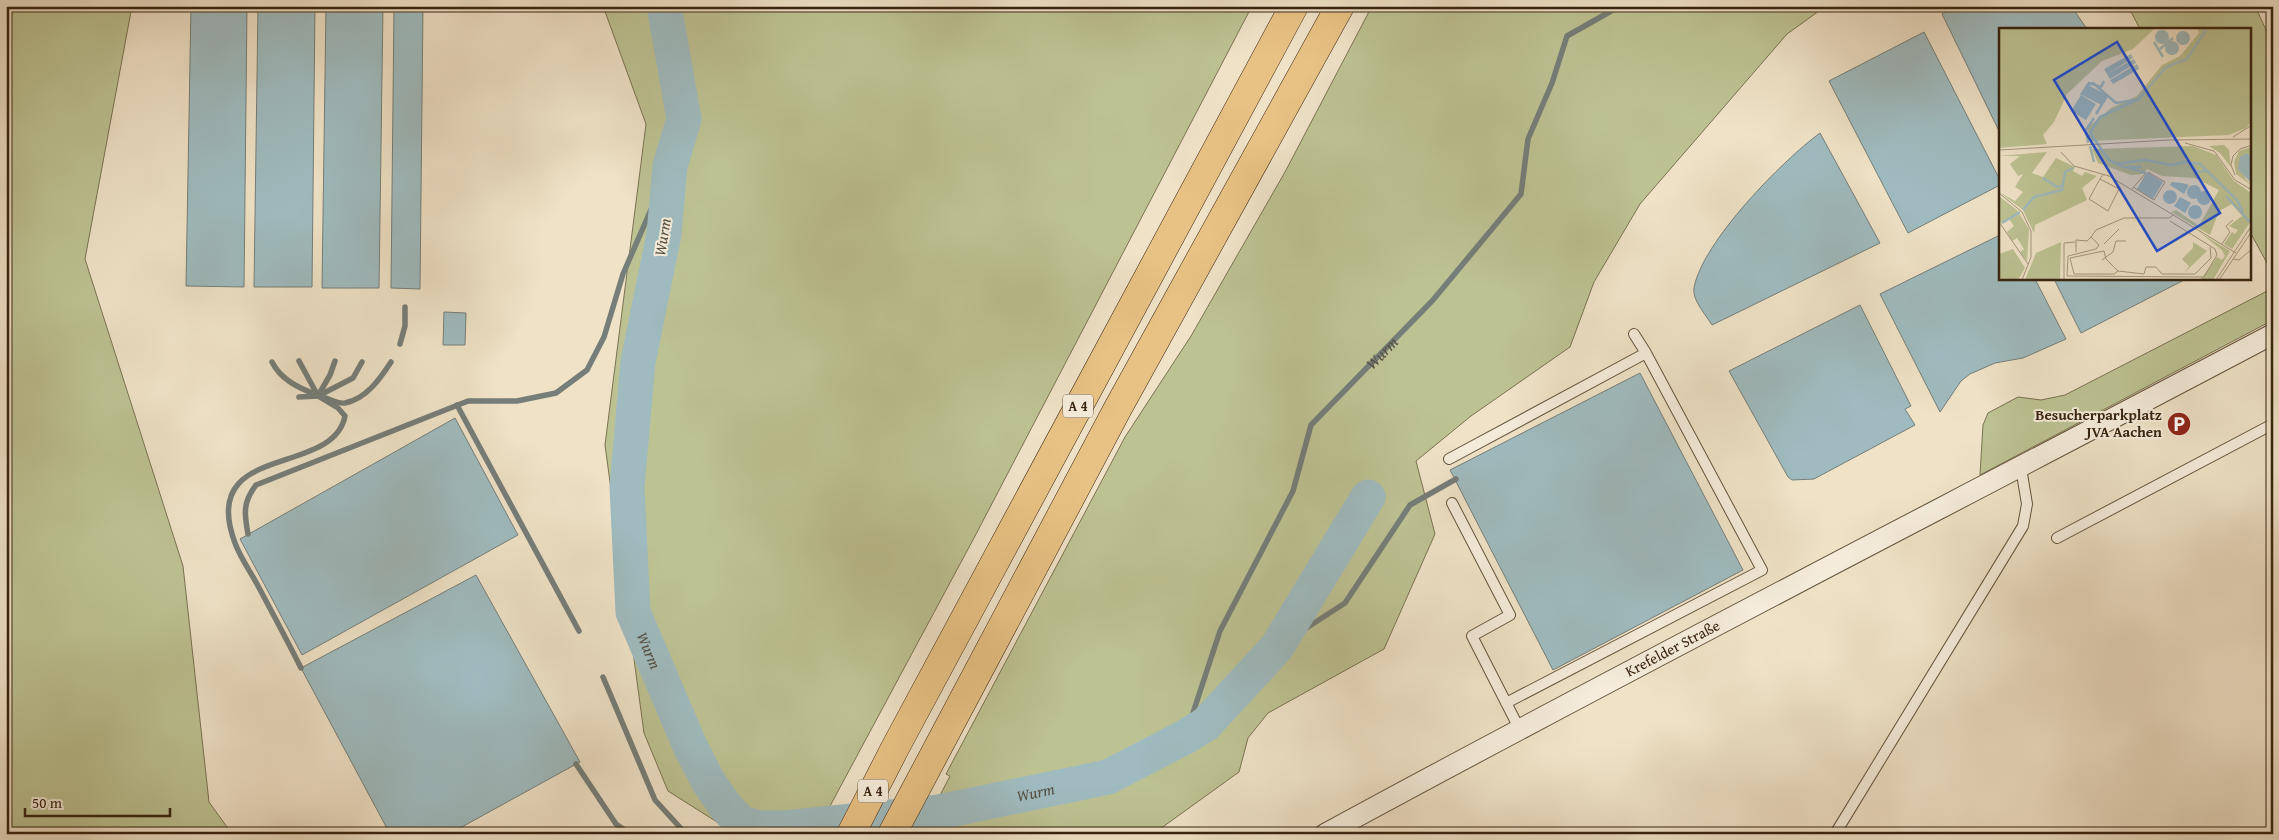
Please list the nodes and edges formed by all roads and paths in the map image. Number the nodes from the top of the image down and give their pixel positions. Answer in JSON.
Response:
{"nodes":[{"id":1,"x":1294,"y":6,"type":"edge"},
{"id":2,"x":1340,"y":6,"type":"edge"},
{"id":3,"x":1634,"y":334,"type":"dead end"},
{"id":4,"x":2273,"y":334,"type":"edge"},
{"id":5,"x":1646,"y":353,"type":"junction"},
{"id":6,"x":2273,"y":424,"type":"edge"},
{"id":7,"x":1449,"y":459,"type":"dead end"},
{"id":8,"x":2021,"y":468,"type":"junction"},
{"id":9,"x":1452,"y":503,"type":"dead end"},
{"id":10,"x":2057,"y":538,"type":"dead end"},
{"id":11,"x":1506,"y":704,"type":"junction"},
{"id":12,"x":1519,"y":728,"type":"junction"},
{"id":13,"x":851,"y":834,"type":"edge"},
{"id":14,"x":892,"y":834,"type":"edge"},
{"id":15,"x":1325,"y":834,"type":"edge"},
{"id":16,"x":1835,"y":834,"type":"edge"}],
"edges":[{"from":1,"to":13,"type":"highway","number":"A 4"},
{"from":2,"to":14,"type":"highway","number":"A 4"},
{"from":3,"to":5,"type":"lane"},
{"from":4,"to":8,"type":"street","name":"Krefelder Straße"},
{"from":5,"to":7,"type":"lane"},
{"from":5,"to":11,"type":"lane"},
{"from":6,"to":10,"type":"lane"},
{"from":8,"to":12,"type":"street","name":"Krefelder Straße"},
{"from":8,"to":16,"type":"lane"},
{"from":9,"to":11,"type":"lane"},
{"from":11,"to":12,"type":"lane"},
{"from":12,"to":15,"type":"street","name":"Krefelder Straße"}]}
